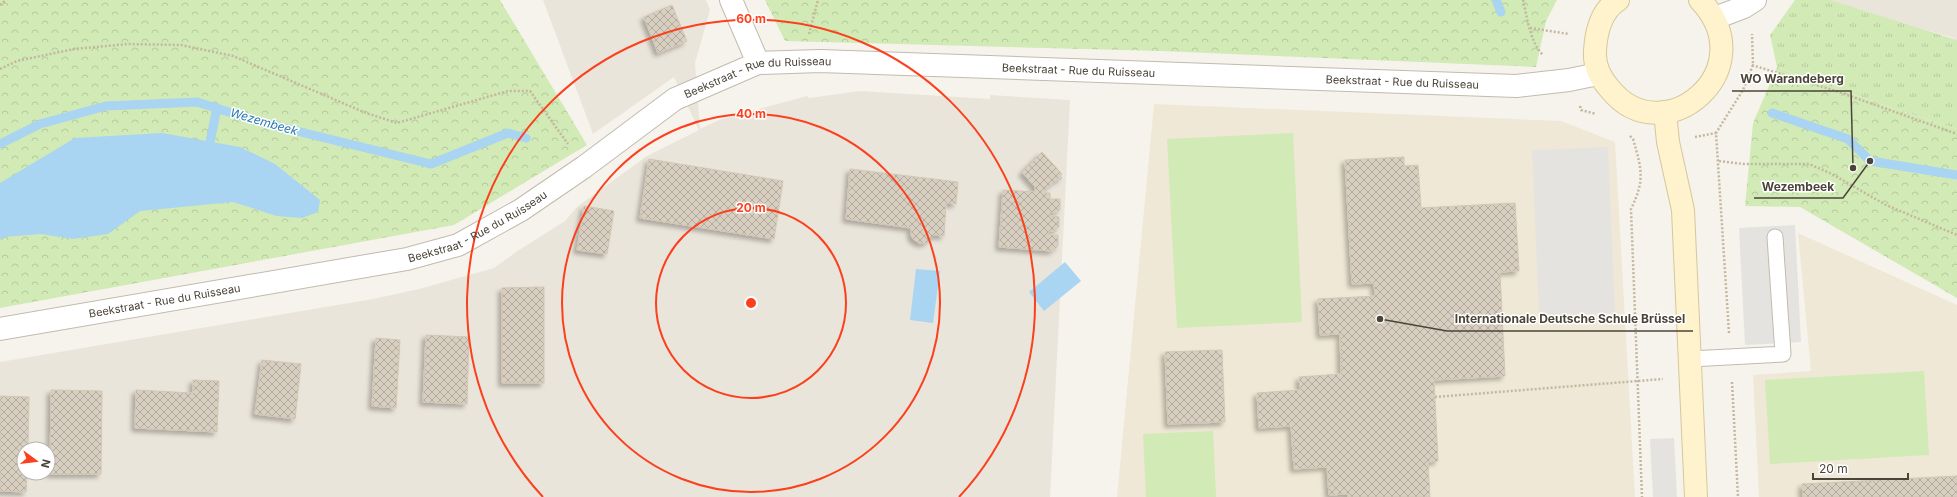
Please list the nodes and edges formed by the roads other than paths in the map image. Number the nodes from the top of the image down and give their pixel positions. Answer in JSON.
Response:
{"nodes":[{"id":1,"x":731,"y":0,"type":"edge"},
{"id":2,"x":1618,"y":0,"type":"edge"},
{"id":3,"x":1700,"y":0,"type":"edge"},
{"id":4,"x":1755,"y":0,"type":"edge"},
{"id":5,"x":1715,"y":18,"type":"junction"},
{"id":6,"x":758,"y":63,"type":"junction"},
{"id":7,"x":1598,"y":74,"type":"junction"},
{"id":8,"x":1665,"y":112,"type":"junction"},
{"id":9,"x":1775,"y":237,"type":"dead end"},
{"id":10,"x":0,"y":329,"type":"edge"},
{"id":11,"x":1690,"y":359,"type":"junction"},
{"id":12,"x":1696,"y":497,"type":"edge"}],
"edges":[{"from":1,"to":6,"type":"street"},
{"from":2,"to":7,"type":"main road"},
{"from":3,"to":5,"type":"main road"},
{"from":4,"to":5,"type":"street"},
{"from":5,"to":8,"type":"main road"},
{"from":6,"to":7,"type":"street","name":"Beekstraat - Rue du Ruisseau"},
{"from":6,"to":10,"type":"street","name":"Beekstraat - Rue du Ruisseau"},
{"from":7,"to":8,"type":"main road"},
{"from":8,"to":11,"type":"main road"},
{"from":9,"to":11,"type":"lane"},
{"from":11,"to":12,"type":"main road"}]}
